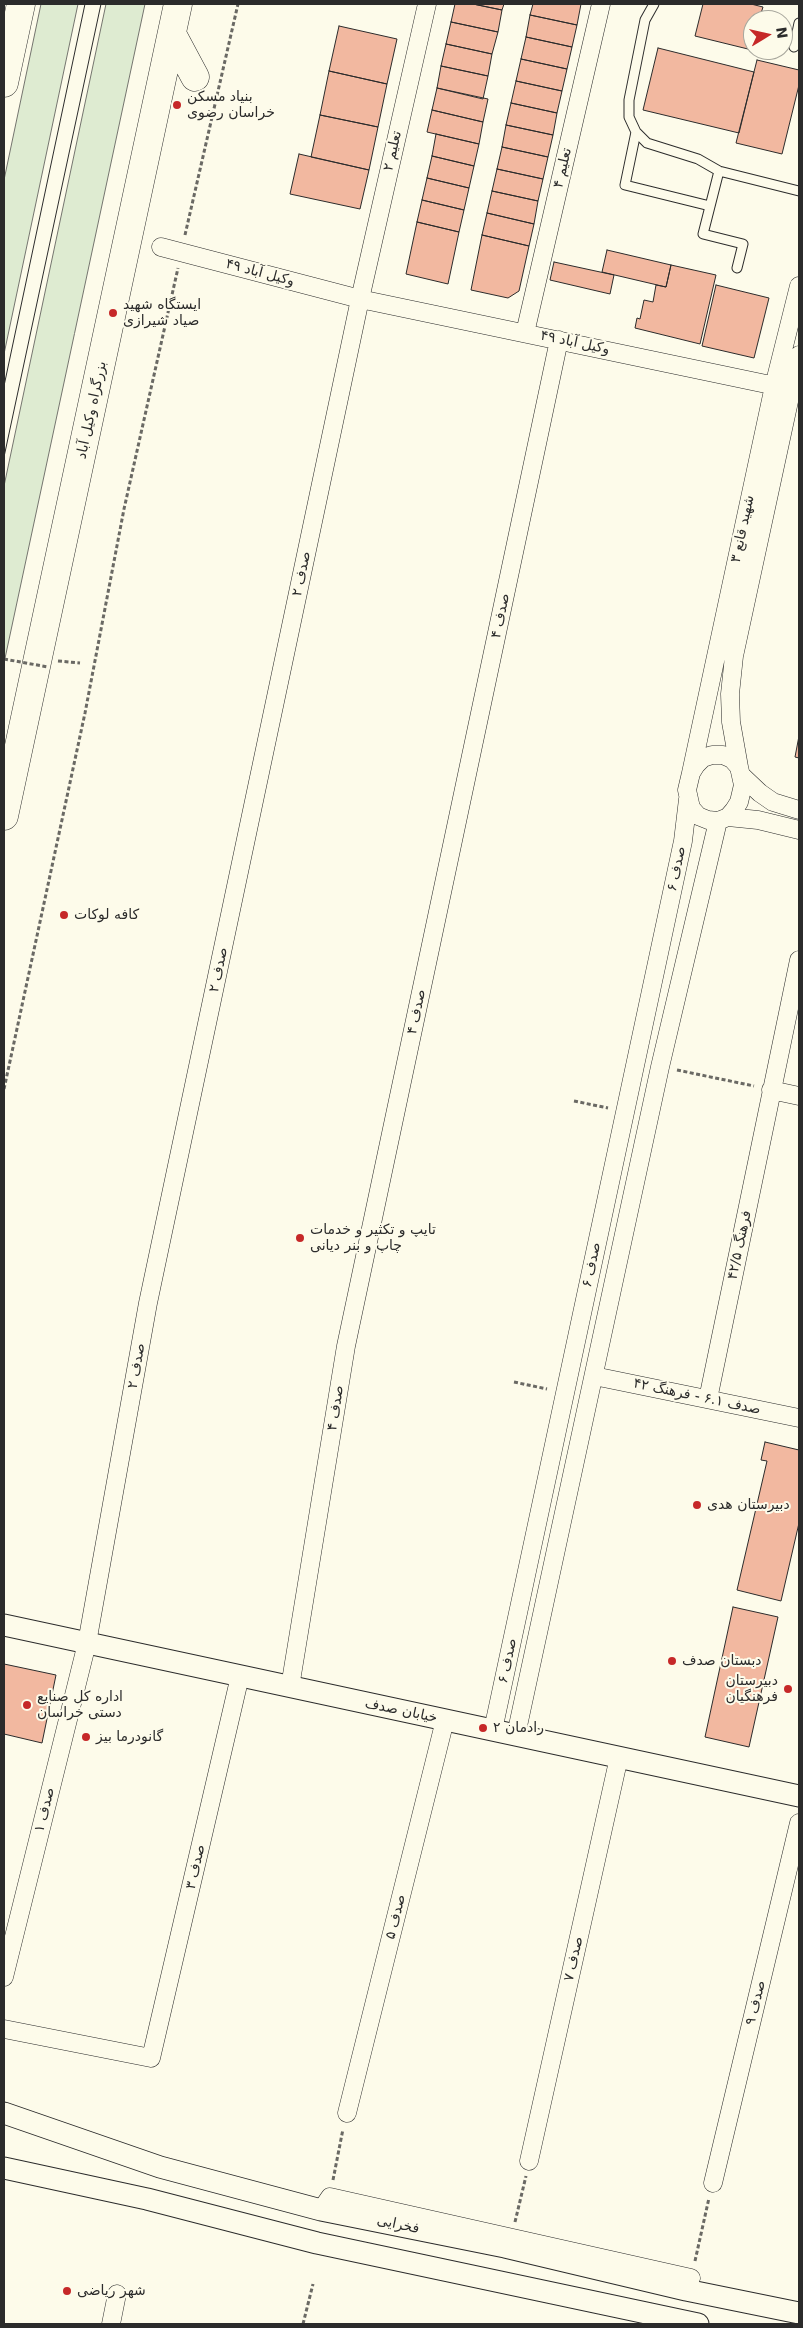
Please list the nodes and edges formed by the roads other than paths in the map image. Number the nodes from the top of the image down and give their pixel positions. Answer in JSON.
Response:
{"nodes":[{"id":1,"x":20,"y":4,"type":"edge"},
{"id":2,"x":178,"y":4,"type":"edge"},
{"id":3,"x":427,"y":4,"type":"edge"},
{"id":4,"x":600,"y":4,"type":"edge"},
{"id":5,"x":654,"y":4,"type":"edge"},
{"id":6,"x":799,"y":23,"type":"edge"},
{"id":7,"x":172,"y":34,"type":"junction"},
{"id":8,"x":794,"y":47,"type":"dead end"},
{"id":9,"x":195,"y":76,"type":"dead end"},
{"id":10,"x":4,"y":84,"type":"edge"},
{"id":11,"x":636,"y":132,"type":"junction"},
{"id":12,"x":719,"y":171,"type":"junction"},
{"id":13,"x":799,"y":191,"type":"edge"},
{"id":14,"x":710,"y":206,"type":"junction"},
{"id":15,"x":161,"y":248,"type":"dead end"},
{"id":16,"x":737,"y":268,"type":"dead end"},
{"id":17,"x":799,"y":286,"type":"edge"},
{"id":18,"x":360,"y":299,"type":"junction"},
{"id":19,"x":525,"y":332,"type":"junction"},
{"id":20,"x":559,"y":340,"type":"junction"},
{"id":21,"x":799,"y":355,"type":"edge"},
{"id":22,"x":782,"y":388,"type":"junction"},
{"id":23,"x":741,"y":772,"type":"junction"},
{"id":24,"x":691,"y":773,"type":"junction"},
{"id":25,"x":688,"y":799,"type":"junction"},
{"id":26,"x":799,"y":810,"type":"edge"},
{"id":27,"x":4,"y":816,"type":"edge"},
{"id":28,"x":723,"y":819,"type":"junction"},
{"id":29,"x":799,"y":830,"type":"edge"},
{"id":30,"x":799,"y":960,"type":"edge"},
{"id":31,"x":772,"y":1090,"type":"junction"},
{"id":32,"x":799,"y":1096,"type":"edge"},
{"id":33,"x":616,"y":1153,"type":"junction"},
{"id":34,"x":640,"y":1159,"type":"junction"},
{"id":35,"x":594,"y":1376,"type":"junction"},
{"id":36,"x":708,"y":1400,"type":"junction"},
{"id":37,"x":799,"y":1418,"type":"edge"},
{"id":38,"x":4,"y":1624,"type":"edge"},
{"id":39,"x":87,"y":1643,"type":"junction"},
{"id":40,"x":240,"y":1676,"type":"junction"},
{"id":41,"x":290,"y":1687,"type":"junction"},
{"id":42,"x":445,"y":1720,"type":"junction"},
{"id":43,"x":493,"y":1730,"type":"junction"},
{"id":44,"x":516,"y":1735,"type":"junction"},
{"id":45,"x":619,"y":1758,"type":"junction"},
{"id":46,"x":799,"y":1796,"type":"edge"},
{"id":47,"x":799,"y":1823,"type":"edge"},
{"id":48,"x":4,"y":1977,"type":"edge"},
{"id":49,"x":4,"y":2029,"type":"edge"},
{"id":50,"x":4,"y":2113,"type":"edge"},
{"id":51,"x":347,"y":2113,"type":"road end"},
{"id":52,"x":529,"y":2161,"type":"road end"},
{"id":53,"x":4,"y":2168,"type":"edge"},
{"id":54,"x":712,"y":2183,"type":"road end"},
{"id":55,"x":326,"y":2203,"type":"junction"},
{"id":56,"x":691,"y":2278,"type":"road end"},
{"id":57,"x":118,"y":2294,"type":"dead end"},
{"id":58,"x":799,"y":2313,"type":"edge"},
{"id":59,"x":111,"y":2324,"type":"edge"},
{"id":60,"x":698,"y":2324,"type":"edge"}],
"edges":[{"from":1,"to":10,"type":"highway"},
{"from":2,"to":7,"type":"highway","name":"بزرگراه وکیل آباد"},
{"from":3,"to":18,"type":"street","name":"تعلیم ۲"},
{"from":4,"to":19,"type":"street","name":"تعلیم ۴"},
{"from":5,"to":11,"type":"lane"},
{"from":6,"to":8,"type":"lane"},
{"from":7,"to":9,"type":"highway"},
{"from":7,"to":27,"type":"highway","name":"بزرگراه وکیل آباد"},
{"from":11,"to":12,"type":"lane"},
{"from":11,"to":14,"type":"lane"},
{"from":12,"to":13,"type":"lane"},
{"from":12,"to":14,"type":"lane"},
{"from":14,"to":16,"type":"lane"},
{"from":15,"to":18,"type":"street","name":"۴۹ وکیل آباد"},
{"from":17,"to":22,"type":"street","name":"شهید قانع ۳"},
{"from":18,"to":19,"type":"street","name":"وکیل آباد ۴۹"},
{"from":18,"to":39,"type":"street","name":"صدف ۲"},
{"from":19,"to":20,"type":"street","name":"وکیل آباد ۴۹"},
{"from":20,"to":22,"type":"street","name":"وکیل آباد ۴۹"},
{"from":20,"to":41,"type":"street","name":"صدف ۴"},
{"from":21,"to":22,"type":"street","name":"شهید قانع ۳"},
{"from":22,"to":23,"type":"street","name":"شهید قانع ۳"},
{"from":22,"to":24,"type":"street","name":"شهید قانع ۳"},
{"from":23,"to":24,"type":"street"},
{"from":23,"to":26,"type":"street"},
{"from":23,"to":28,"type":"street"},
{"from":24,"to":25,"type":"street"},
{"from":25,"to":28,"type":"street"},
{"from":25,"to":33,"type":"street","name":"صدف ۶"},
{"from":28,"to":29,"type":"street"},
{"from":28,"to":34,"type":"street","name":"صدف ۶"},
{"from":30,"to":31,"type":"street","name":"فرهنگ ۴۲/۵"},
{"from":31,"to":32,"type":"street"},
{"from":31,"to":36,"type":"street","name":"فرهنگ ۴۲/۵"},
{"from":33,"to":34,"type":"street"},
{"from":33,"to":43,"type":"street","name":"صدف ۶"},
{"from":34,"to":35,"type":"street","name":"صدف ۶"},
{"from":35,"to":36,"type":"street","name":"صدف ۶.۱ - فرهنگ ۴۲"},
{"from":35,"to":44,"type":"street","name":"صدف ۶"},
{"from":36,"to":37,"type":"street","name":"صدف ۶.۱ - فرهنگ ۴۲"},
{"from":38,"to":39,"type":"street","name":"خیابان صدف"},
{"from":39,"to":40,"type":"street","name":"خیابان صدف"},
{"from":39,"to":48,"type":"street","name":"صدف ۱"},
{"from":40,"to":41,"type":"street","name":"خیابان صدف"},
{"from":40,"to":49,"type":"street","name":"صدف ۳"},
{"from":41,"to":42,"type":"street","name":"خیابان صدف"},
{"from":42,"to":43,"type":"street","name":"خیابان صدف"},
{"from":42,"to":51,"type":"street","name":"صدف ۵"},
{"from":43,"to":44,"type":"street","name":"خیابان صدف"},
{"from":44,"to":45,"type":"street","name":"خیابان صدف"},
{"from":45,"to":46,"type":"street","name":"خیابان صدف"},
{"from":45,"to":52,"type":"street","name":"صدف ۷"},
{"from":47,"to":54,"type":"street","name":"صدف ۹"},
{"from":50,"to":55,"type":"street","name":"فخرایی"},
{"from":53,"to":60,"type":"street"},
{"from":55,"to":56,"type":"street"},
{"from":55,"to":58,"type":"street","name":"فخرایی"},
{"from":57,"to":59,"type":"street"}]}
